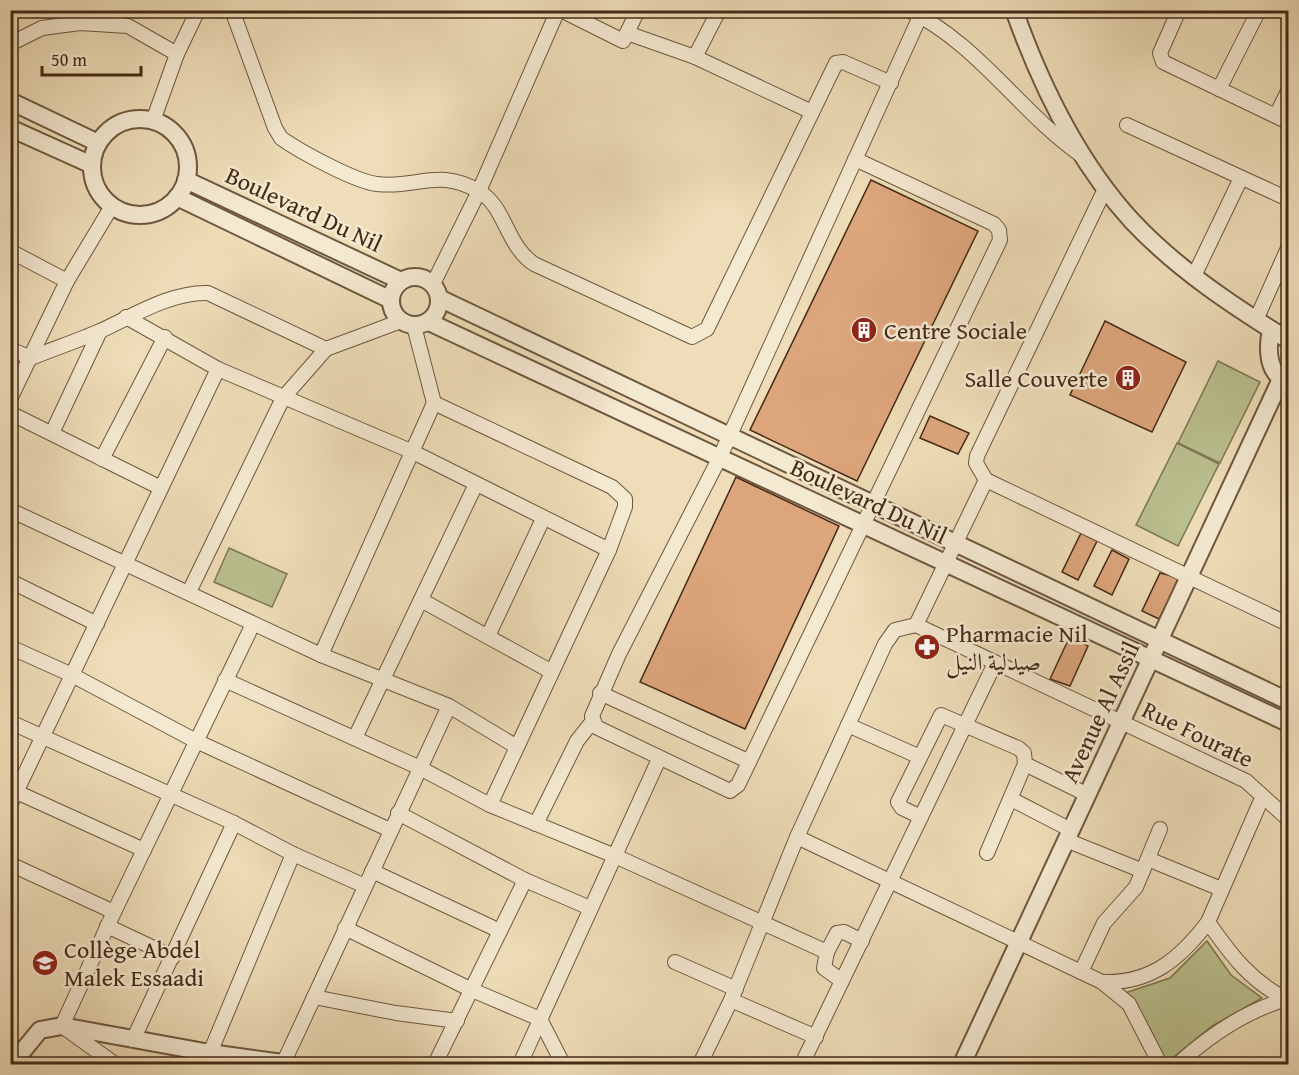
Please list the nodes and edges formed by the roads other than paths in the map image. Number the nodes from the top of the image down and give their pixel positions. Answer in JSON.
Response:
{"nodes":[{"id":1,"x":94,"y":10,"type":"edge"},
{"id":2,"x":198,"y":10,"type":"edge"},
{"id":3,"x":232,"y":10,"type":"edge"},
{"id":4,"x":560,"y":10,"type":"edge"},
{"id":5,"x":638,"y":10,"type":"edge"},
{"id":6,"x":719,"y":10,"type":"edge"},
{"id":7,"x":1014,"y":10,"type":"edge"},
{"id":8,"x":1179,"y":10,"type":"edge"},
{"id":9,"x":1259,"y":10,"type":"edge"},
{"id":10,"x":917,"y":12,"type":"edge"},
{"id":11,"x":128,"y":26,"type":"junction"},
{"id":12,"x":627,"y":33,"type":"junction"},
{"id":13,"x":10,"y":44,"type":"edge"},
{"id":14,"x":177,"y":54,"type":"junction"},
{"id":15,"x":695,"y":57,"type":"junction"},
{"id":16,"x":891,"y":83,"type":"junction"},
{"id":17,"x":1219,"y":89,"type":"junction"},
{"id":18,"x":1288,"y":91,"type":"edge"},
{"id":19,"x":10,"y":101,"type":"edge"},
{"id":20,"x":812,"y":112,"type":"junction"},
{"id":21,"x":1282,"y":119,"type":"edge"},
{"id":22,"x":153,"y":121,"type":"junction"},
{"id":23,"x":1126,"y":125,"type":"dead end"},
{"id":24,"x":10,"y":128,"type":"edge"},
{"id":25,"x":98,"y":143,"type":"junction"},
{"id":26,"x":1083,"y":156,"type":"junction"},
{"id":27,"x":855,"y":159,"type":"junction"},
{"id":28,"x":92,"y":165,"type":"junction"},
{"id":29,"x":1241,"y":178,"type":"junction"},
{"id":30,"x":186,"y":180,"type":"junction"},
{"id":31,"x":1105,"y":189,"type":"junction"},
{"id":32,"x":479,"y":191,"type":"junction"},
{"id":33,"x":177,"y":197,"type":"junction"},
{"id":34,"x":1288,"y":199,"type":"edge"},
{"id":35,"x":112,"y":206,"type":"junction"},
{"id":36,"x":1288,"y":248,"type":"edge"},
{"id":37,"x":10,"y":251,"type":"edge"},
{"id":38,"x":1194,"y":276,"type":"junction"},
{"id":39,"x":67,"y":281,"type":"junction"},
{"id":40,"x":402,"y":281,"type":"junction"},
{"id":41,"x":436,"y":292,"type":"junction"},
{"id":42,"x":391,"y":300,"type":"junction"},
{"id":43,"x":126,"y":317,"type":"junction"},
{"id":44,"x":1256,"y":320,"type":"junction"},
{"id":45,"x":415,"y":323,"type":"junction"},
{"id":46,"x":1271,"y":330,"type":"junction"},
{"id":47,"x":100,"y":331,"type":"junction"},
{"id":48,"x":165,"y":337,"type":"junction"},
{"id":49,"x":1288,"y":340,"type":"edge"},
{"id":50,"x":10,"y":349,"type":"edge"},
{"id":51,"x":326,"y":349,"type":"junction"},
{"id":52,"x":31,"y":357,"type":"junction"},
{"id":53,"x":218,"y":369,"type":"junction"},
{"id":54,"x":1285,"y":380,"type":"edge"},
{"id":55,"x":283,"y":398,"type":"junction"},
{"id":56,"x":10,"y":399,"type":"edge"},
{"id":57,"x":434,"y":403,"type":"junction"},
{"id":58,"x":10,"y":413,"type":"edge"},
{"id":59,"x":52,"y":433,"type":"junction"},
{"id":60,"x":729,"y":436,"type":"junction"},
{"id":61,"x":413,"y":452,"type":"junction"},
{"id":62,"x":720,"y":457,"type":"junction"},
{"id":63,"x":102,"y":459,"type":"junction"},
{"id":64,"x":986,"y":480,"type":"junction"},
{"id":65,"x":476,"y":484,"type":"junction"},
{"id":66,"x":161,"y":488,"type":"junction"},
{"id":67,"x":874,"y":505,"type":"junction"},
{"id":68,"x":10,"y":510,"type":"edge"},
{"id":69,"x":543,"y":519,"type":"junction"},
{"id":70,"x":864,"y":525,"type":"junction"},
{"id":71,"x":956,"y":543,"type":"junction"},
{"id":72,"x":609,"y":550,"type":"junction"},
{"id":73,"x":125,"y":563,"type":"junction"},
{"id":74,"x":946,"y":564,"type":"junction"},
{"id":75,"x":1189,"y":577,"type":"junction"},
{"id":76,"x":10,"y":581,"type":"edge"},
{"id":77,"x":189,"y":592,"type":"junction"},
{"id":78,"x":421,"y":600,"type":"junction"},
{"id":79,"x":97,"y":624,"type":"junction"},
{"id":80,"x":253,"y":624,"type":"junction"},
{"id":81,"x":1288,"y":624,"type":"edge"},
{"id":82,"x":916,"y":625,"type":"junction"},
{"id":83,"x":488,"y":636,"type":"junction"},
{"id":84,"x":1160,"y":639,"type":"junction"},
{"id":85,"x":10,"y":647,"type":"edge"},
{"id":86,"x":321,"y":655,"type":"junction"},
{"id":87,"x":1150,"y":659,"type":"junction"},
{"id":88,"x":995,"y":663,"type":"junction"},
{"id":89,"x":552,"y":672,"type":"junction"},
{"id":90,"x":72,"y":675,"type":"junction"},
{"id":91,"x":225,"y":680,"type":"junction"},
{"id":92,"x":382,"y":680,"type":"junction"},
{"id":93,"x":600,"y":693,"type":"junction"},
{"id":94,"x":1288,"y":701,"type":"edge"},
{"id":95,"x":449,"y":706,"type":"junction"},
{"id":96,"x":1121,"y":721,"type":"junction"},
{"id":97,"x":592,"y":722,"type":"junction"},
{"id":98,"x":10,"y":723,"type":"edge"},
{"id":99,"x":1288,"y":723,"type":"edge"},
{"id":100,"x":848,"y":725,"type":"junction"},
{"id":101,"x":964,"y":727,"type":"junction"},
{"id":102,"x":43,"y":736,"type":"junction"},
{"id":103,"x":355,"y":738,"type":"junction"},
{"id":104,"x":196,"y":741,"type":"junction"},
{"id":105,"x":517,"y":747,"type":"junction"},
{"id":106,"x":920,"y":757,"type":"junction"},
{"id":107,"x":659,"y":759,"type":"junction"},
{"id":108,"x":748,"y":761,"type":"junction"},
{"id":109,"x":1025,"y":765,"type":"junction"},
{"id":110,"x":418,"y":767,"type":"junction"},
{"id":111,"x":14,"y":790,"type":"edge"},
{"id":112,"x":170,"y":794,"type":"junction"},
{"id":113,"x":1088,"y":795,"type":"junction"},
{"id":114,"x":1262,"y":798,"type":"junction"},
{"id":115,"x":1011,"y":800,"type":"junction"},
{"id":116,"x":10,"y":805,"type":"edge"},
{"id":117,"x":490,"y":805,"type":"junction"},
{"id":118,"x":398,"y":813,"type":"junction"},
{"id":119,"x":921,"y":817,"type":"junction"},
{"id":120,"x":1288,"y":819,"type":"edge"},
{"id":121,"x":234,"y":823,"type":"junction"},
{"id":122,"x":536,"y":824,"type":"junction"},
{"id":123,"x":1160,"y":829,"type":"dead end"},
{"id":124,"x":390,"y":830,"type":"junction"},
{"id":125,"x":1069,"y":835,"type":"junction"},
{"id":126,"x":797,"y":837,"type":"junction"},
{"id":127,"x":144,"y":850,"type":"junction"},
{"id":128,"x":987,"y":853,"type":"dead end"},
{"id":129,"x":293,"y":854,"type":"junction"},
{"id":130,"x":615,"y":856,"type":"junction"},
{"id":131,"x":10,"y":864,"type":"edge"},
{"id":132,"x":1146,"y":865,"type":"junction"},
{"id":133,"x":372,"y":871,"type":"junction"},
{"id":134,"x":525,"y":880,"type":"junction"},
{"id":135,"x":891,"y":880,"type":"junction"},
{"id":136,"x":365,"y":886,"type":"junction"},
{"id":137,"x":1221,"y":889,"type":"junction"},
{"id":138,"x":590,"y":908,"type":"junction"},
{"id":139,"x":114,"y":912,"type":"junction"},
{"id":140,"x":763,"y":922,"type":"junction"},
{"id":141,"x":1208,"y":922,"type":"junction"},
{"id":142,"x":107,"y":926,"type":"junction"},
{"id":143,"x":345,"y":928,"type":"junction"},
{"id":144,"x":500,"y":931,"type":"junction"},
{"id":145,"x":862,"y":941,"type":"junction"},
{"id":146,"x":1019,"y":942,"type":"junction"},
{"id":147,"x":826,"y":952,"type":"junction"},
{"id":148,"x":172,"y":957,"type":"junction"},
{"id":149,"x":675,"y":962,"type":"dead end"},
{"id":150,"x":1081,"y":972,"type":"junction"},
{"id":151,"x":842,"y":981,"type":"junction"},
{"id":152,"x":1102,"y":982,"type":"junction"},
{"id":153,"x":472,"y":990,"type":"junction"},
{"id":154,"x":734,"y":995,"type":"junction"},
{"id":155,"x":314,"y":997,"type":"junction"},
{"id":156,"x":1288,"y":999,"type":"edge"},
{"id":157,"x":540,"y":1019,"type":"junction"},
{"id":158,"x":457,"y":1021,"type":"junction"},
{"id":159,"x":62,"y":1026,"type":"junction"},
{"id":160,"x":816,"y":1037,"type":"junction"},
{"id":161,"x":133,"y":1040,"type":"junction"},
{"id":162,"x":210,"y":1053,"type":"junction"},
{"id":163,"x":287,"y":1064,"type":"edge"},
{"id":164,"x":12,"y":1065,"type":"edge"},
{"id":165,"x":115,"y":1065,"type":"edge"},
{"id":166,"x":435,"y":1065,"type":"edge"},
{"id":167,"x":520,"y":1065,"type":"edge"},
{"id":168,"x":563,"y":1065,"type":"edge"},
{"id":169,"x":700,"y":1065,"type":"edge"},
{"id":170,"x":802,"y":1065,"type":"edge"},
{"id":171,"x":962,"y":1065,"type":"edge"},
{"id":172,"x":1160,"y":1065,"type":"edge"},
{"id":173,"x":1178,"y":1065,"type":"edge"}],
"edges":[{"from":1,"to":11,"type":"street"},
{"from":2,"to":14,"type":"street"},
{"from":3,"to":32,"type":"street"},
{"from":4,"to":12,"type":"street"},
{"from":4,"to":32,"type":"street"},
{"from":5,"to":12,"type":"street"},
{"from":6,"to":15,"type":"street"},
{"from":7,"to":26,"type":"street"},
{"from":8,"to":17,"type":"street"},
{"from":9,"to":17,"type":"street"},
{"from":10,"to":16,"type":"street"},
{"from":10,"to":26,"type":"street"},
{"from":11,"to":13,"type":"street"},
{"from":11,"to":14,"type":"street"},
{"from":12,"to":15,"type":"street"},
{"from":14,"to":22,"type":"street"},
{"from":15,"to":20,"type":"street"},
{"from":16,"to":20,"type":"street"},
{"from":16,"to":27,"type":"street"},
{"from":17,"to":21,"type":"street"},
{"from":18,"to":21,"type":"street"},
{"from":19,"to":25,"type":"street"},
{"from":20,"to":32,"type":"street"},
{"from":22,"to":25,"type":"street"},
{"from":22,"to":30,"type":"street"},
{"from":23,"to":29,"type":"street"},
{"from":24,"to":28,"type":"street"},
{"from":25,"to":28,"type":"street"},
{"from":26,"to":31,"type":"street"},
{"from":27,"to":60,"type":"street"},
{"from":27,"to":67,"type":"street"},
{"from":28,"to":35,"type":"street"},
{"from":29,"to":34,"type":"street"},
{"from":29,"to":38,"type":"street"},
{"from":30,"to":33,"type":"street"},
{"from":30,"to":40,"type":"street","name":"Boulevard Du Nil"},
{"from":31,"to":38,"type":"street"},
{"from":31,"to":64,"type":"street"},
{"from":32,"to":41,"type":"street"},
{"from":33,"to":35,"type":"street"},
{"from":33,"to":42,"type":"street","name":"Boulevard Du Nil"},
{"from":35,"to":39,"type":"street"},
{"from":36,"to":44,"type":"street"},
{"from":37,"to":39,"type":"street"},
{"from":38,"to":44,"type":"street"},
{"from":39,"to":52,"type":"street"},
{"from":40,"to":41,"type":"street"},
{"from":40,"to":42,"type":"street"},
{"from":41,"to":45,"type":"street"},
{"from":41,"to":60,"type":"street","name":"Boulevard Du Nil"},
{"from":42,"to":45,"type":"street"},
{"from":43,"to":47,"type":"street"},
{"from":43,"to":48,"type":"street"},
{"from":43,"to":51,"type":"street"},
{"from":44,"to":46,"type":"street"},
{"from":45,"to":51,"type":"street"},
{"from":45,"to":57,"type":"street"},
{"from":45,"to":62,"type":"street","name":"Boulevard Du Nil"},
{"from":46,"to":49,"type":"street"},
{"from":46,"to":54,"type":"street","name":"Avenue Al Assil"},
{"from":47,"to":52,"type":"street"},
{"from":47,"to":59,"type":"street"},
{"from":48,"to":53,"type":"street"},
{"from":48,"to":63,"type":"street"},
{"from":50,"to":52,"type":"street"},
{"from":51,"to":55,"type":"street"},
{"from":52,"to":56,"type":"street"},
{"from":53,"to":55,"type":"street"},
{"from":53,"to":66,"type":"street"},
{"from":54,"to":75,"type":"street","name":"Avenue Al Assil"},
{"from":55,"to":61,"type":"street"},
{"from":55,"to":77,"type":"street"},
{"from":57,"to":61,"type":"street"},
{"from":57,"to":72,"type":"street"},
{"from":58,"to":59,"type":"street"},
{"from":59,"to":63,"type":"street"},
{"from":60,"to":62,"type":"street"},
{"from":60,"to":67,"type":"street","name":"Boulevard Du Nil"},
{"from":61,"to":65,"type":"street"},
{"from":61,"to":86,"type":"street"},
{"from":62,"to":70,"type":"street","name":"Boulevard Du Nil"},
{"from":62,"to":93,"type":"street"},
{"from":63,"to":66,"type":"street"},
{"from":64,"to":71,"type":"street"},
{"from":64,"to":75,"type":"street"},
{"from":65,"to":69,"type":"street"},
{"from":65,"to":78,"type":"street"},
{"from":66,"to":73,"type":"street"},
{"from":67,"to":70,"type":"street"},
{"from":67,"to":71,"type":"street","name":"Boulevard Du Nil"},
{"from":68,"to":73,"type":"street"},
{"from":69,"to":72,"type":"street"},
{"from":69,"to":83,"type":"street"},
{"from":70,"to":74,"type":"street","name":"Boulevard Du Nil"},
{"from":70,"to":108,"type":"street"},
{"from":71,"to":74,"type":"street"},
{"from":71,"to":84,"type":"street","name":"Boulevard Du Nil"},
{"from":72,"to":89,"type":"street"},
{"from":73,"to":77,"type":"street"},
{"from":73,"to":79,"type":"street"},
{"from":74,"to":82,"type":"street"},
{"from":74,"to":87,"type":"street","name":"Boulevard Du Nil"},
{"from":75,"to":81,"type":"street"},
{"from":75,"to":84,"type":"street","name":"Avenue Al Assil"},
{"from":76,"to":79,"type":"street"},
{"from":77,"to":80,"type":"street"},
{"from":78,"to":83,"type":"street"},
{"from":78,"to":92,"type":"street"},
{"from":79,"to":90,"type":"street"},
{"from":80,"to":86,"type":"street"},
{"from":80,"to":91,"type":"street"},
{"from":82,"to":88,"type":"street","name":"Rue Fourate"},
{"from":82,"to":100,"type":"street"},
{"from":83,"to":89,"type":"street"},
{"from":84,"to":87,"type":"street","name":"Avenue Al Assil"},
{"from":84,"to":94,"type":"street","name":"Boulevard Du Nil"},
{"from":85,"to":90,"type":"street"},
{"from":86,"to":92,"type":"street"},
{"from":87,"to":96,"type":"street","name":"Avenue Al Assil"},
{"from":87,"to":99,"type":"street","name":"Boulevard Du Nil"},
{"from":88,"to":96,"type":"street","name":"Rue Fourate"},
{"from":88,"to":101,"type":"street"},
{"from":89,"to":105,"type":"street"},
{"from":90,"to":102,"type":"street"},
{"from":90,"to":104,"type":"street"},
{"from":91,"to":103,"type":"street"},
{"from":91,"to":104,"type":"street"},
{"from":92,"to":95,"type":"street"},
{"from":92,"to":103,"type":"street"},
{"from":93,"to":97,"type":"street"},
{"from":93,"to":108,"type":"street"},
{"from":95,"to":105,"type":"street"},
{"from":95,"to":110,"type":"street"},
{"from":96,"to":113,"type":"street","name":"Avenue Al Assil"},
{"from":96,"to":114,"type":"street","name":"Rue Fourate"},
{"from":97,"to":107,"type":"street"},
{"from":97,"to":122,"type":"street"},
{"from":98,"to":102,"type":"street"},
{"from":100,"to":106,"type":"street"},
{"from":100,"to":126,"type":"street"},
{"from":101,"to":106,"type":"street"},
{"from":101,"to":109,"type":"street"},
{"from":101,"to":119,"type":"street"},
{"from":102,"to":111,"type":"street"},
{"from":102,"to":112,"type":"street"},
{"from":103,"to":110,"type":"street"},
{"from":104,"to":112,"type":"street"},
{"from":104,"to":124,"type":"street"},
{"from":105,"to":117,"type":"street"},
{"from":106,"to":119,"type":"street"},
{"from":107,"to":108,"type":"street"},
{"from":107,"to":130,"type":"street"},
{"from":109,"to":113,"type":"street"},
{"from":109,"to":115,"type":"street"},
{"from":110,"to":117,"type":"street"},
{"from":110,"to":118,"type":"street"},
{"from":111,"to":116,"type":"street"},
{"from":111,"to":127,"type":"street"},
{"from":112,"to":121,"type":"street"},
{"from":112,"to":127,"type":"street"},
{"from":113,"to":125,"type":"street","name":"Avenue Al Assil"},
{"from":114,"to":120,"type":"street","name":"Rue Fourate"},
{"from":114,"to":137,"type":"street"},
{"from":115,"to":125,"type":"street"},
{"from":115,"to":128,"type":"street"},
{"from":117,"to":122,"type":"street"},
{"from":118,"to":124,"type":"street"},
{"from":118,"to":134,"type":"street"},
{"from":119,"to":135,"type":"street"},
{"from":121,"to":129,"type":"street"},
{"from":121,"to":148,"type":"street"},
{"from":122,"to":130,"type":"street"},
{"from":123,"to":132,"type":"street"},
{"from":124,"to":133,"type":"street"},
{"from":125,"to":132,"type":"street"},
{"from":125,"to":146,"type":"street","name":"Avenue Al Assil"},
{"from":126,"to":135,"type":"street"},
{"from":126,"to":140,"type":"street"},
{"from":127,"to":139,"type":"street"},
{"from":129,"to":136,"type":"street"},
{"from":129,"to":162,"type":"street"},
{"from":130,"to":138,"type":"street"},
{"from":130,"to":140,"type":"street"},
{"from":131,"to":139,"type":"street"},
{"from":132,"to":137,"type":"street"},
{"from":132,"to":150,"type":"street"},
{"from":133,"to":136,"type":"street"},
{"from":133,"to":144,"type":"street"},
{"from":134,"to":138,"type":"street"},
{"from":134,"to":144,"type":"street"},
{"from":135,"to":145,"type":"street"},
{"from":135,"to":146,"type":"street"},
{"from":136,"to":143,"type":"street"},
{"from":137,"to":141,"type":"street"},
{"from":138,"to":157,"type":"street"},
{"from":139,"to":142,"type":"street"},
{"from":140,"to":147,"type":"street"},
{"from":140,"to":154,"type":"street"},
{"from":141,"to":152,"type":"street"},
{"from":141,"to":156,"type":"street"},
{"from":142,"to":148,"type":"street"},
{"from":142,"to":159,"type":"street"},
{"from":143,"to":153,"type":"street"},
{"from":143,"to":155,"type":"street"},
{"from":144,"to":153,"type":"street"},
{"from":145,"to":147,"type":"street"},
{"from":145,"to":151,"type":"street"},
{"from":146,"to":150,"type":"street"},
{"from":146,"to":171,"type":"street","name":"Avenue Al Assil"},
{"from":147,"to":151,"type":"street"},
{"from":148,"to":161,"type":"street"},
{"from":149,"to":154,"type":"street"},
{"from":150,"to":152,"type":"street"},
{"from":151,"to":160,"type":"street"},
{"from":152,"to":172,"type":"street"},
{"from":153,"to":157,"type":"street"},
{"from":153,"to":158,"type":"street"},
{"from":154,"to":160,"type":"street"},
{"from":154,"to":169,"type":"street"},
{"from":155,"to":158,"type":"street"},
{"from":155,"to":163,"type":"street"},
{"from":156,"to":173,"type":"street"},
{"from":157,"to":167,"type":"street"},
{"from":157,"to":168,"type":"street"},
{"from":158,"to":166,"type":"street"},
{"from":159,"to":161,"type":"street"},
{"from":159,"to":164,"type":"street"},
{"from":159,"to":165,"type":"street"},
{"from":160,"to":170,"type":"street"},
{"from":161,"to":162,"type":"street"},
{"from":162,"to":163,"type":"street"}]}
